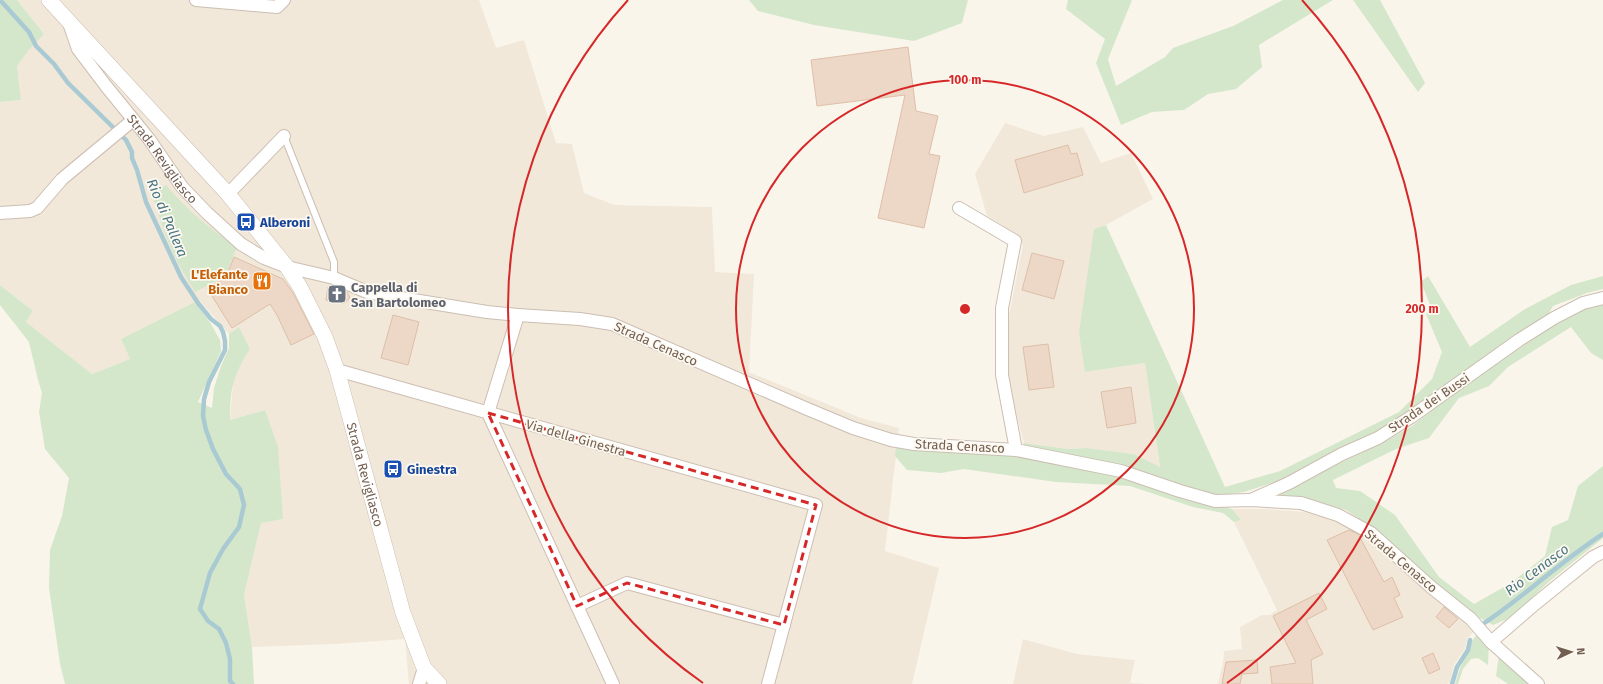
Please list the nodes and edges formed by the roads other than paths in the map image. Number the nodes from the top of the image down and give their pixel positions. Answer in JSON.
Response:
{"nodes":[{"id":1,"x":48,"y":0,"type":"edge"},
{"id":2,"x":196,"y":0,"type":"edge"},
{"id":3,"x":284,"y":0,"type":"edge"},
{"id":4,"x":68,"y":21,"type":"junction"},
{"id":5,"x":129,"y":124,"type":"junction"},
{"id":6,"x":284,"y":136,"type":"joint"},
{"id":7,"x":228,"y":194,"type":"junction"},
{"id":8,"x":959,"y":208,"type":"dead end"},
{"id":9,"x":0,"y":213,"type":"edge"},
{"id":10,"x":287,"y":267,"type":"junction"},
{"id":11,"x":334,"y":278,"type":"junction"},
{"id":12,"x":1603,"y":298,"type":"edge"},
{"id":13,"x":518,"y":315,"type":"junction"},
{"id":14,"x":337,"y":370,"type":"junction"},
{"id":15,"x":488,"y":413,"type":"junction"},
{"id":16,"x":1016,"y":450,"type":"junction"},
{"id":17,"x":1250,"y":500,"type":"junction"},
{"id":18,"x":1603,"y":552,"type":"edge"},
{"id":19,"x":577,"y":606,"type":"junction"},
{"id":20,"x":784,"y":625,"type":"junction"},
{"id":21,"x":1491,"y":642,"type":"junction"},
{"id":22,"x":424,"y":668,"type":"junction"},
{"id":23,"x":419,"y":684,"type":"edge"},
{"id":24,"x":439,"y":684,"type":"edge"},
{"id":25,"x":613,"y":684,"type":"edge"},
{"id":26,"x":768,"y":684,"type":"edge"},
{"id":27,"x":1538,"y":684,"type":"edge"}],
"edges":[{"from":1,"to":4,"type":"street","name":"Strada Revigliasco"},
{"from":2,"to":3,"type":"street"},
{"from":4,"to":5,"type":"street","name":"Strada Revigliasco"},
{"from":4,"to":7,"type":"street","name":"Strada Revigliasco"},
{"from":5,"to":9,"type":"street"},
{"from":5,"to":10,"type":"street","name":"Strada Revigliasco"},
{"from":6,"to":7,"type":"street"},
{"from":6,"to":11,"type":"lane"},
{"from":7,"to":10,"type":"street","name":"Strada Revigliasco"},
{"from":8,"to":16,"type":"street","name":"Strada Cenasco"},
{"from":10,"to":11,"type":"street","name":"Strada Cenasco"},
{"from":10,"to":14,"type":"street","name":"Strada Revigliasco"},
{"from":11,"to":13,"type":"street","name":"Strada Cenasco"},
{"from":12,"to":17,"type":"street","name":"Strada dei Bussi"},
{"from":13,"to":15,"type":"street"},
{"from":13,"to":16,"type":"street","name":"Strada Cenasco"},
{"from":14,"to":15,"type":"street","name":"Via della Ginestra"},
{"from":14,"to":22,"type":"street","name":"Strada Revigliasco"},
{"from":15,"to":19,"type":"street"},
{"from":15,"to":20,"type":"street","name":"Via della Ginestra"},
{"from":16,"to":17,"type":"street","name":"Strada Cenasco"},
{"from":17,"to":21,"type":"street","name":"Strada Cenasco"},
{"from":18,"to":21,"type":"street"},
{"from":19,"to":20,"type":"street"},
{"from":19,"to":25,"type":"street"},
{"from":20,"to":26,"type":"street"},
{"from":21,"to":27,"type":"street","name":"Strada Cenasco"},
{"from":22,"to":23,"type":"street"},
{"from":22,"to":24,"type":"street","name":"Strada Revigliasco"}]}
